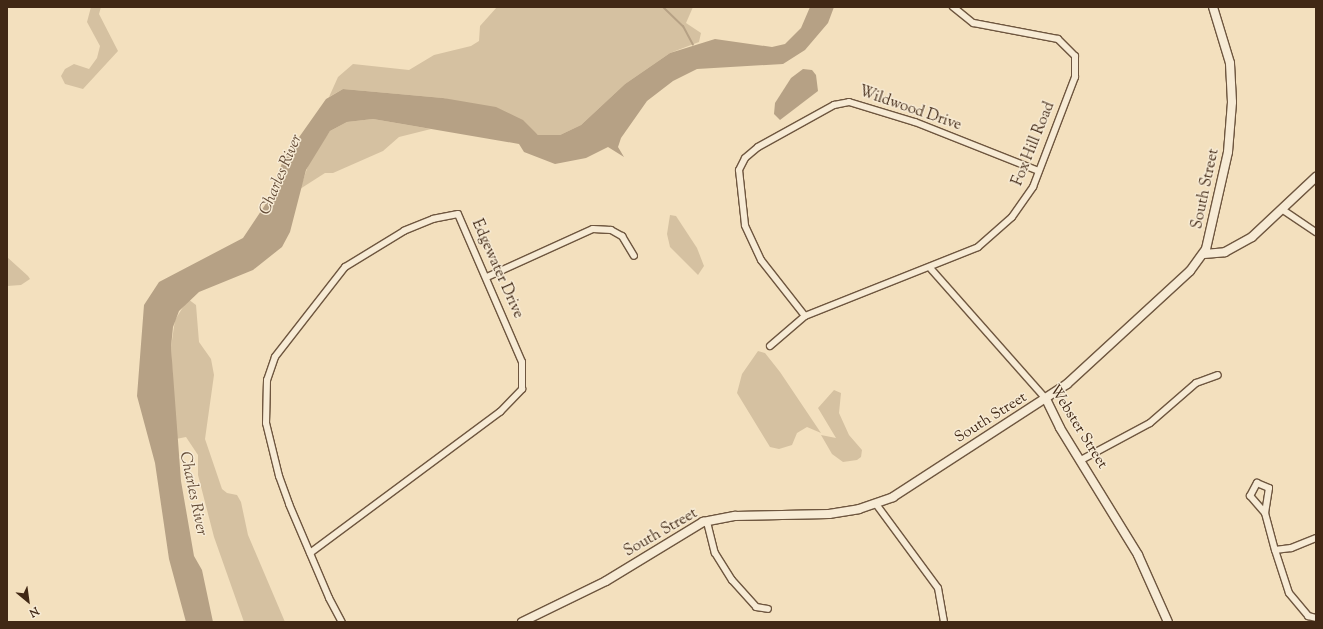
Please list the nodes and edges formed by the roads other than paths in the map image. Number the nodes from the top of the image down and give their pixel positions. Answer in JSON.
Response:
{"nodes":[{"id":1,"x":953,"y":7,"type":"edge"},
{"id":2,"x":1213,"y":7,"type":"edge"},
{"id":3,"x":1039,"y":171,"type":"junction"},
{"id":4,"x":1316,"y":177,"type":"edge"},
{"id":5,"x":1283,"y":210,"type":"junction"},
{"id":6,"x":1316,"y":232,"type":"edge"},
{"id":7,"x":1204,"y":254,"type":"junction"},
{"id":8,"x":634,"y":256,"type":"dead end"},
{"id":9,"x":930,"y":268,"type":"junction"},
{"id":10,"x":487,"y":277,"type":"junction"},
{"id":11,"x":805,"y":316,"type":"junction"},
{"id":12,"x":770,"y":346,"type":"dead end"},
{"id":13,"x":1218,"y":375,"type":"dead end"},
{"id":14,"x":1046,"y":399,"type":"junction"},
{"id":15,"x":1081,"y":460,"type":"junction"},
{"id":16,"x":876,"y":504,"type":"junction"},
{"id":17,"x":1265,"y":513,"type":"junction"},
{"id":18,"x":707,"y":522,"type":"junction"},
{"id":19,"x":1316,"y":538,"type":"edge"},
{"id":20,"x":1275,"y":550,"type":"junction"},
{"id":21,"x":310,"y":553,"type":"junction"},
{"id":22,"x":768,"y":609,"type":"dead end"},
{"id":23,"x":1316,"y":618,"type":"edge"},
{"id":24,"x":342,"y":622,"type":"edge"},
{"id":25,"x":522,"y":622,"type":"edge"},
{"id":26,"x":944,"y":622,"type":"edge"},
{"id":27,"x":1168,"y":622,"type":"edge"}],
"edges":[{"from":1,"to":3,"type":"street","name":"Fox Hill Road"},
{"from":2,"to":7,"type":"street","name":"South Street"},
{"from":3,"to":9,"type":"street","name":"Fox Hill Road"},
{"from":3,"to":11,"type":"street","name":"Wildwood Drive"},
{"from":4,"to":5,"type":"street"},
{"from":5,"to":6,"type":"street"},
{"from":5,"to":7,"type":"street"},
{"from":7,"to":14,"type":"street","name":"South Street"},
{"from":8,"to":10,"type":"street"},
{"from":9,"to":11,"type":"street","name":"Fox Hill Road"},
{"from":9,"to":14,"type":"street","name":"Webster Street"},
{"from":10,"to":21,"type":"street","name":"Edgewater Drive"},
{"from":10,"to":21,"type":"street","name":"Edgewater Drive"},
{"from":11,"to":12,"type":"street","name":"Fox Hill Road"},
{"from":13,"to":15,"type":"street"},
{"from":14,"to":15,"type":"street","name":"Webster Street"},
{"from":14,"to":16,"type":"street","name":"South Street"},
{"from":15,"to":27,"type":"street","name":"Webster Street"},
{"from":16,"to":18,"type":"street","name":"South Street"},
{"from":16,"to":26,"type":"street"},
{"from":17,"to":17,"type":"street"},
{"from":17,"to":20,"type":"street"},
{"from":18,"to":22,"type":"street"},
{"from":18,"to":25,"type":"street","name":"South Street"},
{"from":19,"to":20,"type":"street"},
{"from":20,"to":23,"type":"street"},
{"from":21,"to":24,"type":"street","name":"Edgewater Drive"}]}
